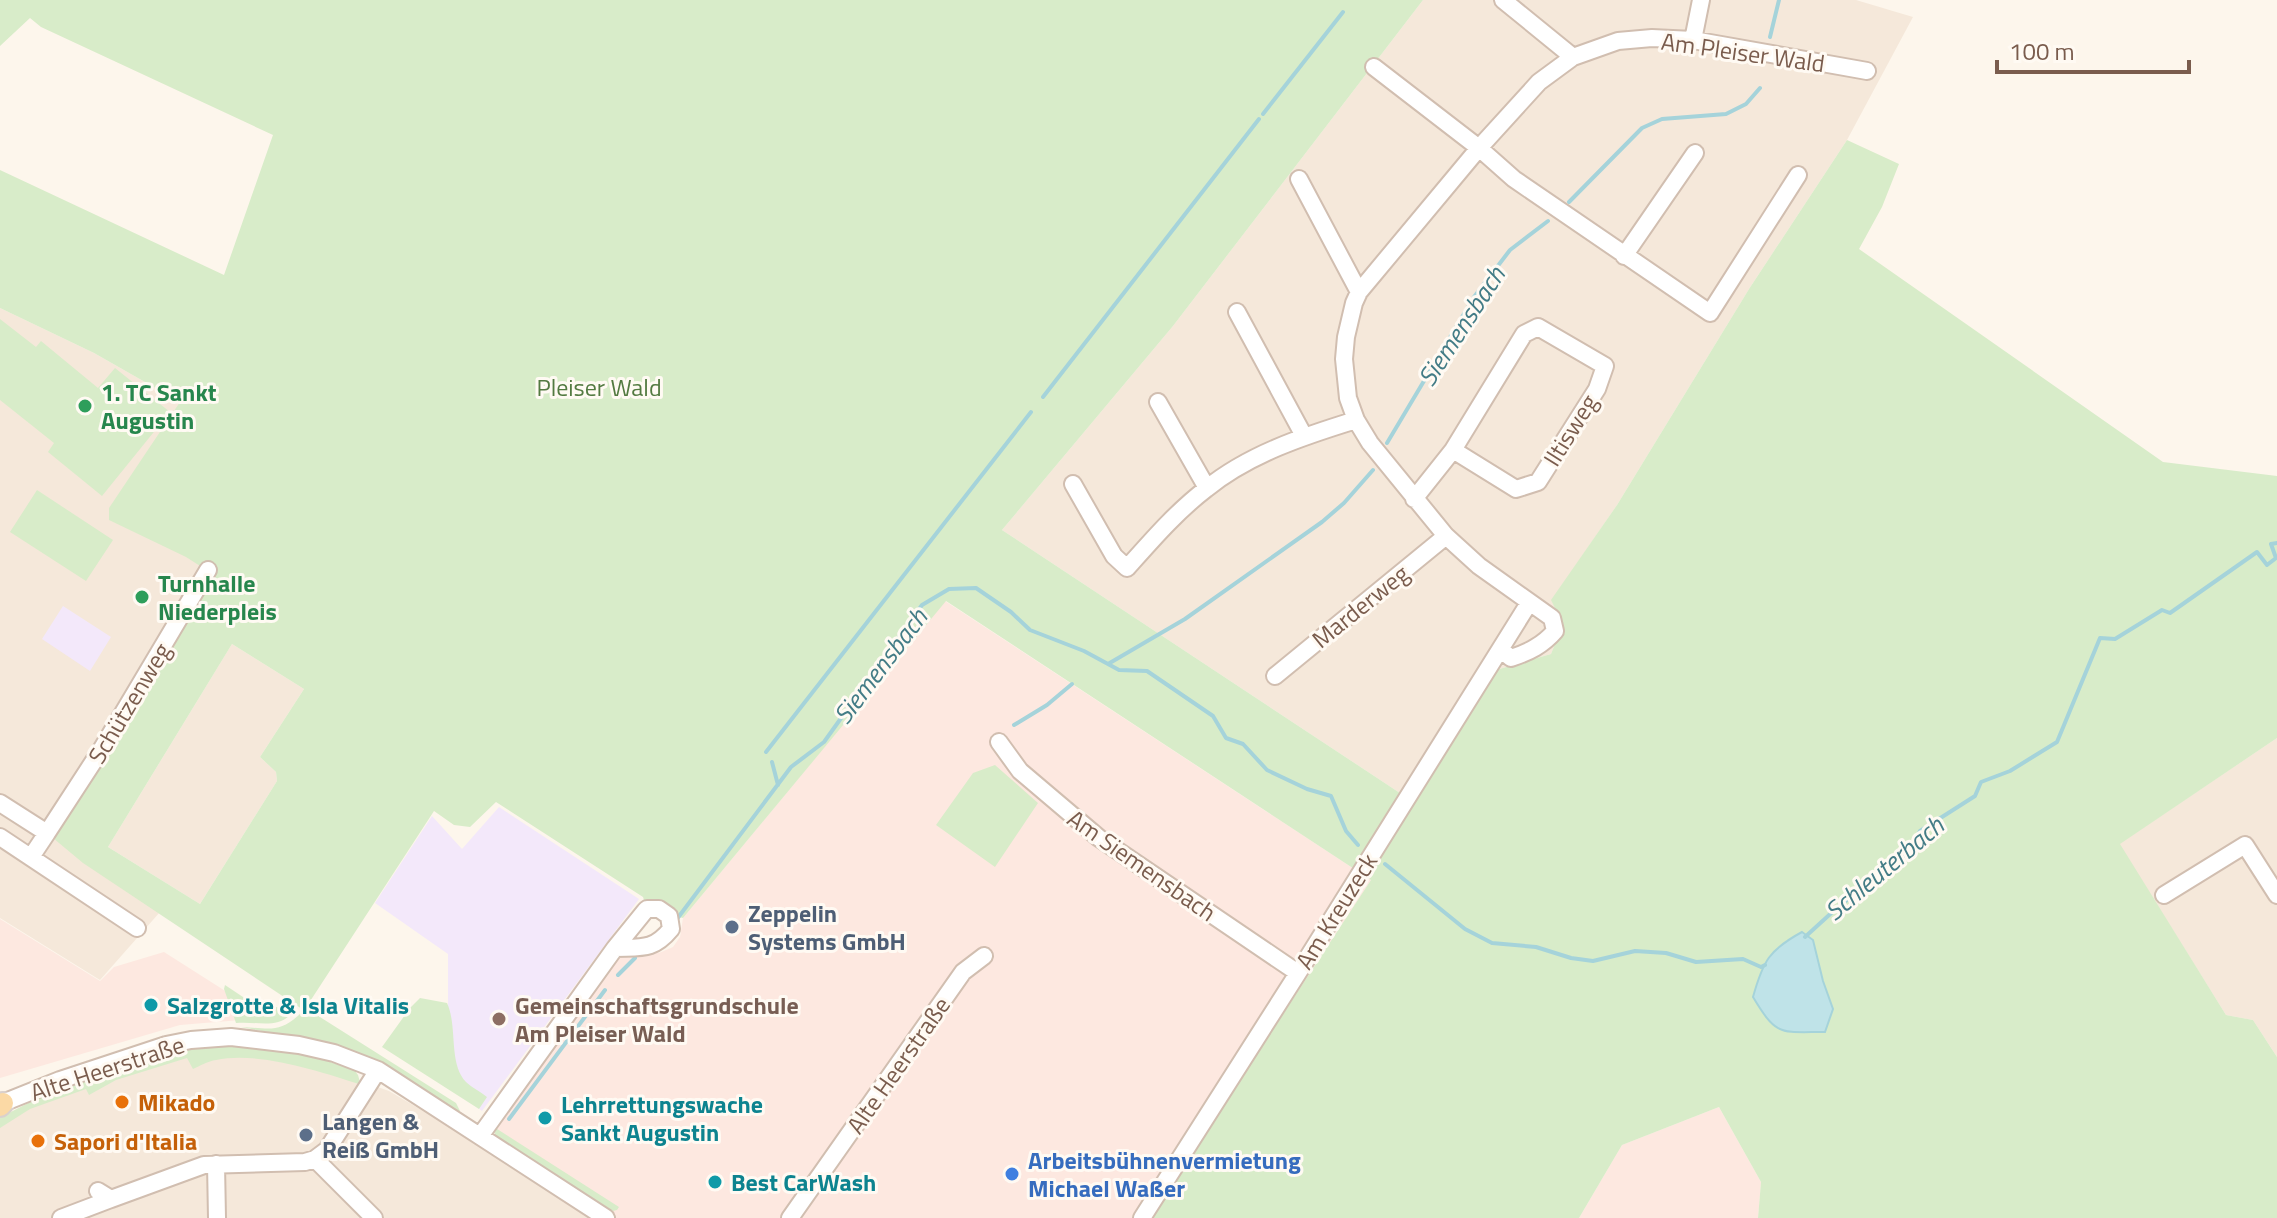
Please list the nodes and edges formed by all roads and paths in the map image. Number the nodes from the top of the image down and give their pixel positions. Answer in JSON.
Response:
{"nodes":[{"id":1,"x":1503,"y":0,"type":"edge"},
{"id":2,"x":1701,"y":0,"type":"edge"},
{"id":3,"x":1693,"y":40,"type":"junction"},
{"id":4,"x":1573,"y":57,"type":"junction"},
{"id":5,"x":1374,"y":67,"type":"dead end"},
{"id":6,"x":1867,"y":71,"type":"dead end"},
{"id":7,"x":1479,"y":148,"type":"junction"},
{"id":8,"x":1695,"y":153,"type":"dead end"},
{"id":9,"x":1798,"y":175,"type":"dead end"},
{"id":10,"x":1299,"y":179,"type":"dead end"},
{"id":11,"x":1624,"y":256,"type":"junction"},
{"id":12,"x":1359,"y":292,"type":"junction"},
{"id":13,"x":1237,"y":312,"type":"dead end"},
{"id":14,"x":1158,"y":402,"type":"dead end"},
{"id":15,"x":1356,"y":420,"type":"junction"},
{"id":16,"x":1304,"y":436,"type":"junction"},
{"id":17,"x":1453,"y":450,"type":"junction"},
{"id":18,"x":1073,"y":484,"type":"dead end"},
{"id":19,"x":1207,"y":488,"type":"junction"},
{"id":20,"x":1414,"y":499,"type":"junction"},
{"id":21,"x":1446,"y":536,"type":"junction"},
{"id":22,"x":208,"y":570,"type":"dead end"},
{"id":23,"x":1529,"y":603,"type":"junction"},
{"id":24,"x":1501,"y":650,"type":"junction"},
{"id":25,"x":1275,"y":676,"type":"dead end"},
{"id":26,"x":999,"y":742,"type":"dead end"},
{"id":27,"x":0,"y":803,"type":"edge"},
{"id":28,"x":47,"y":833,"type":"junction"},
{"id":29,"x":0,"y":837,"type":"edge"},
{"id":30,"x":31,"y":857,"type":"junction"},
{"id":31,"x":2164,"y":895,"type":"dead end"},
{"id":32,"x":2277,"y":895,"type":"edge"},
{"id":33,"x":137,"y":928,"type":"dead end"},
{"id":34,"x":615,"y":948,"type":"dead end"},
{"id":35,"x":984,"y":956,"type":"dead end"},
{"id":36,"x":1298,"y":973,"type":"junction"},
{"id":37,"x":378,"y":1070,"type":"junction"},
{"id":38,"x":1,"y":1104,"type":"edge"},
{"id":39,"x":480,"y":1136,"type":"junction"},
{"id":40,"x":315,"y":1159,"type":"junction"},
{"id":41,"x":216,"y":1164,"type":"junction"},
{"id":42,"x":61,"y":1218,"type":"edge"},
{"id":43,"x":217,"y":1218,"type":"edge"},
{"id":44,"x":374,"y":1218,"type":"edge"},
{"id":45,"x":606,"y":1218,"type":"edge"},
{"id":46,"x":790,"y":1218,"type":"edge"},
{"id":47,"x":1142,"y":1218,"type":"edge"}],
"edges":[{"from":1,"to":4,"type":"street"},
{"from":2,"to":3,"type":"street"},
{"from":3,"to":4,"type":"street","name":"Am Pleiser Wald"},
{"from":3,"to":6,"type":"street","name":"Am Pleiser Wald"},
{"from":4,"to":7,"type":"street","name":"Am Pleiser Wald"},
{"from":5,"to":7,"type":"street"},
{"from":7,"to":11,"type":"street"},
{"from":7,"to":12,"type":"street","name":"Am Pleiser Wald"},
{"from":8,"to":11,"type":"street"},
{"from":9,"to":11,"type":"street"},
{"from":10,"to":12,"type":"street"},
{"from":12,"to":15,"type":"street","name":"Am Pleiser Wald"},
{"from":13,"to":16,"type":"street"},
{"from":14,"to":19,"type":"street"},
{"from":15,"to":16,"type":"street"},
{"from":15,"to":20,"type":"street","name":"Am Pleiser Wald"},
{"from":16,"to":19,"type":"street"},
{"from":17,"to":17,"type":"street","name":"Iltisweg"},
{"from":17,"to":20,"type":"street","name":"Iltisweg"},
{"from":18,"to":19,"type":"street"},
{"from":20,"to":21,"type":"street","name":"Am Pleiser Wald"},
{"from":21,"to":23,"type":"street","name":"Am Pleiser Wald"},
{"from":21,"to":25,"type":"street","name":"Marderweg"},
{"from":22,"to":28,"type":"street","name":"Schützenweg"},
{"from":23,"to":24,"type":"street","name":"Am Kreuzeck"},
{"from":23,"to":24,"type":"street","name":"Am Pleiser Wald"},
{"from":24,"to":36,"type":"street","name":"Am Kreuzeck"},
{"from":26,"to":36,"type":"street","name":"Am Siemensbach"},
{"from":27,"to":28,"type":"street"},
{"from":28,"to":30,"type":"street","name":"Schützenweg"},
{"from":29,"to":30,"type":"street"},
{"from":30,"to":33,"type":"street"},
{"from":31,"to":32,"type":"street"},
{"from":34,"to":39,"type":"street"},
{"from":35,"to":46,"type":"street","name":"Alte Heerstraße"},
{"from":36,"to":47,"type":"street","name":"Am Kreuzeck"},
{"from":37,"to":38,"type":"street","name":"Alte Heerstraße"},
{"from":37,"to":39,"type":"street","name":"Alte Heerstraße"},
{"from":37,"to":40,"type":"street"},
{"from":39,"to":45,"type":"street","name":"Alte Heerstraße"},
{"from":40,"to":41,"type":"street"},
{"from":40,"to":44,"type":"street"},
{"from":41,"to":42,"type":"street"},
{"from":41,"to":43,"type":"street"}]}
